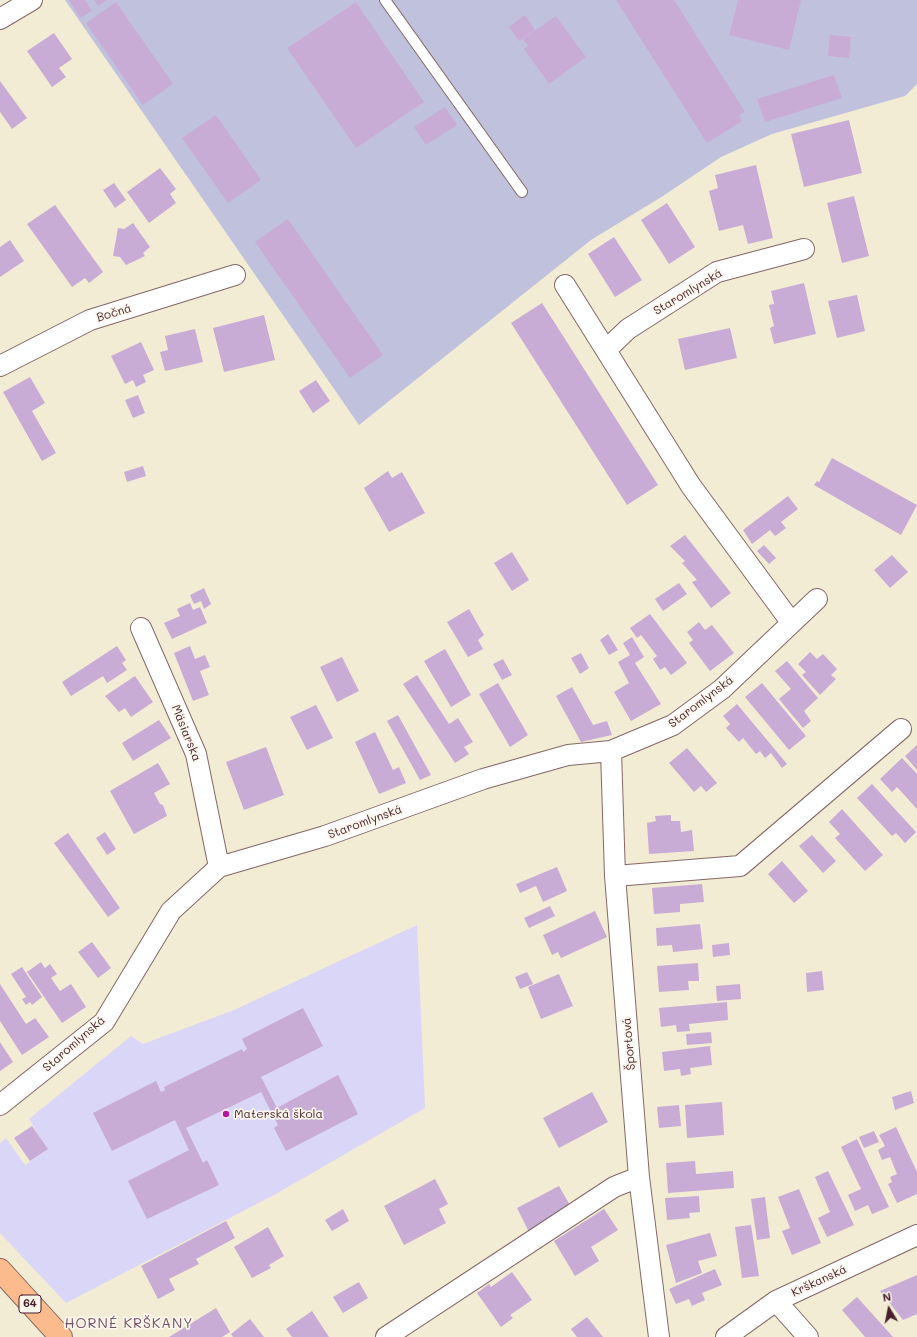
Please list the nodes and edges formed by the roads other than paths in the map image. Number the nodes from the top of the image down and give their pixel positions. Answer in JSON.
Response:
{"nodes":[{"id":1,"x":32,"y":0,"type":"edge"},
{"id":2,"x":385,"y":0,"type":"edge"},
{"id":3,"x":0,"y":19,"type":"edge"},
{"id":4,"x":522,"y":192,"type":"dead end"},
{"id":5,"x":804,"y":249,"type":"dead end"},
{"id":6,"x":235,"y":275,"type":"dead end"},
{"id":7,"x":565,"y":285,"type":"dead end"},
{"id":8,"x":606,"y":350,"type":"junction"},
{"id":9,"x":0,"y":366,"type":"edge"},
{"id":10,"x":817,"y":599,"type":"dead end"},
{"id":11,"x":791,"y":622,"type":"junction"},
{"id":12,"x":141,"y":628,"type":"dead end"},
{"id":13,"x":901,"y":729,"type":"dead end"},
{"id":14,"x":611,"y":751,"type":"junction"},
{"id":15,"x":219,"y":867,"type":"junction"},
{"id":16,"x":615,"y":876,"type":"junction"},
{"id":17,"x":0,"y":1106,"type":"edge"},
{"id":18,"x":639,"y":1177,"type":"junction"},
{"id":19,"x":917,"y":1235,"type":"edge"},
{"id":20,"x":0,"y":1270,"type":"edge"},
{"id":21,"x":776,"y":1300,"type":"junction"},
{"id":22,"x":61,"y":1337,"type":"edge"},
{"id":23,"x":386,"y":1337,"type":"edge"},
{"id":24,"x":659,"y":1337,"type":"edge"},
{"id":25,"x":726,"y":1337,"type":"edge"},
{"id":26,"x":808,"y":1337,"type":"edge"}],
"edges":[{"from":1,"to":3,"type":"street"},
{"from":2,"to":4,"type":"lane"},
{"from":5,"to":8,"type":"street","name":"Staromlynská"},
{"from":6,"to":9,"type":"street","name":"Bočná"},
{"from":7,"to":8,"type":"street"},
{"from":8,"to":11,"type":"street"},
{"from":10,"to":11,"type":"street","name":"Staromlynská"},
{"from":11,"to":14,"type":"street","name":"Staromlynská"},
{"from":12,"to":15,"type":"street","name":"Mäsiarska"},
{"from":13,"to":16,"type":"street"},
{"from":14,"to":15,"type":"street","name":"Staromlynská"},
{"from":14,"to":16,"type":"street","name":"Športová"},
{"from":15,"to":17,"type":"street","name":"Staromlynská"},
{"from":16,"to":18,"type":"street","name":"Športová"},
{"from":18,"to":23,"type":"street"},
{"from":18,"to":24,"type":"street","name":"Športová"},
{"from":19,"to":21,"type":"street","name":"Krškanská"},
{"from":20,"to":22,"type":"main road","number":"64"},
{"from":21,"to":25,"type":"street","name":"Krškanská"},
{"from":21,"to":26,"type":"street"}]}
